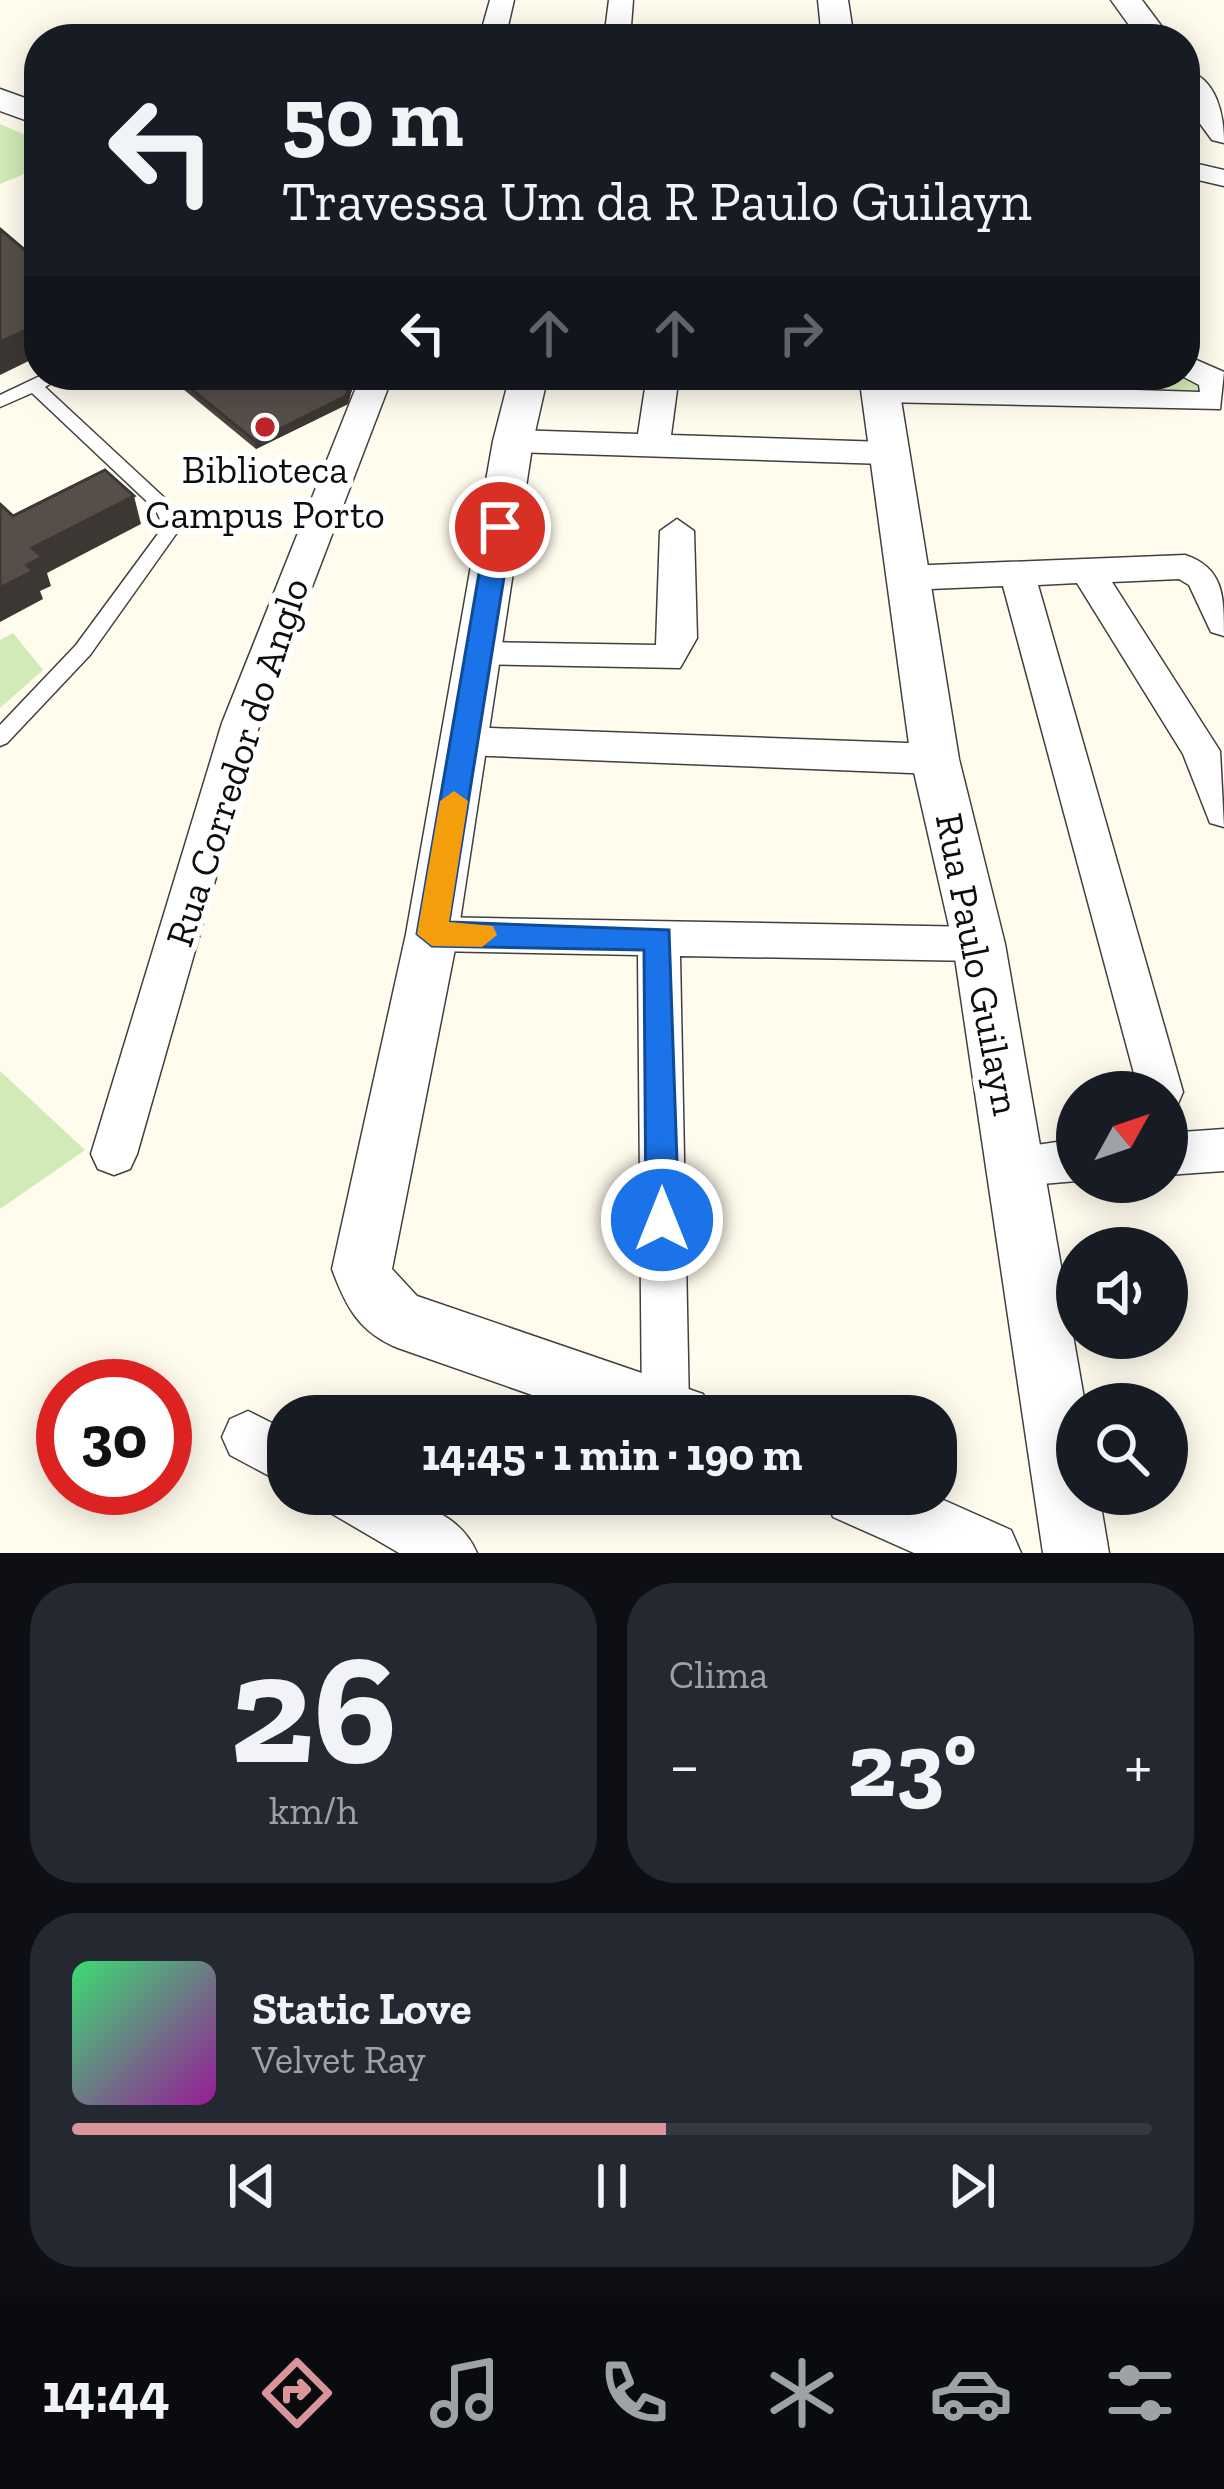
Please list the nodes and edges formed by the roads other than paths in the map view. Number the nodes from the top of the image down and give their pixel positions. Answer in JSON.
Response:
{"nodes":[{"id":1,"x":1200,"y":100,"type":"edge"},
{"id":2,"x":1224,"y":133,"type":"edge"},
{"id":3,"x":1200,"y":373,"type":"edge"},
{"id":4,"x":38,"y":390,"type":"edge"},
{"id":5,"x":370,"y":390,"type":"edge"},
{"id":6,"x":525,"y":390,"type":"edge"},
{"id":7,"x":661,"y":390,"type":"edge"},
{"id":8,"x":879,"y":390,"type":"edge"},
{"id":9,"x":988,"y":390,"type":"edge"},
{"id":10,"x":513,"y":442,"type":"junction"},
{"id":11,"x":653,"y":444,"type":"junction"},
{"id":12,"x":886,"y":453,"type":"junction"},
{"id":13,"x":677,"y":531,"type":"dead end"},
{"id":14,"x":1088,"y":573,"type":"junction"},
{"id":15,"x":1018,"y":577,"type":"junction"},
{"id":16,"x":905,"y":578,"type":"junction"},
{"id":17,"x":1224,"y":623,"type":"edge"},
{"id":18,"x":478,"y":655,"type":"junction"},
{"id":19,"x":0,"y":739,"type":"edge"},
{"id":20,"x":464,"y":741,"type":"junction"},
{"id":21,"x":935,"y":759,"type":"junction"},
{"id":22,"x":1222,"y":791,"type":"edge"},
{"id":23,"x":432,"y":934,"type":"junction"},
{"id":24,"x":659,"y":939,"type":"junction"},
{"id":25,"x":979,"y":944,"type":"junction"},
{"id":26,"x":1155,"y":1071,"type":"edge"},
{"id":27,"x":1188,"y":1144,"type":"edge"},
{"id":28,"x":1224,"y":1150,"type":"edge"},
{"id":29,"x":114,"y":1154,"type":"dead end"},
{"id":30,"x":1056,"y":1162,"type":"edge"},
{"id":31,"x":1018,"y":1165,"type":"junction"},
{"id":32,"x":623,"y":1395,"type":"edge"},
{"id":33,"x":672,"y":1395,"type":"edge"},
{"id":34,"x":384,"y":1515,"type":"edge"},
{"id":35,"x":903,"y":1515,"type":"edge"},
{"id":36,"x":450,"y":1553,"type":"edge"},
{"id":37,"x":988,"y":1553,"type":"edge"},
{"id":38,"x":1076,"y":1553,"type":"edge"}],
"edges":[{"from":1,"to":2,"type":"street"},
{"from":3,"to":9,"type":"street"},
{"from":4,"to":19,"type":"lane"},
{"from":5,"to":29,"type":"street","name":"Rua Corredor do Anglo"},
{"from":6,"to":10,"type":"street"},
{"from":7,"to":11,"type":"street"},
{"from":8,"to":12,"type":"street","name":"Rua Paulo Guilayn"},
{"from":10,"to":11,"type":"street"},
{"from":10,"to":18,"type":"street"},
{"from":11,"to":12,"type":"street"},
{"from":12,"to":16,"type":"street","name":"Rua Paulo Guilayn"},
{"from":13,"to":18,"type":"street"},
{"from":14,"to":15,"type":"street"},
{"from":14,"to":17,"type":"street"},
{"from":14,"to":22,"type":"street"},
{"from":15,"to":16,"type":"street"},
{"from":15,"to":26,"type":"street"},
{"from":16,"to":21,"type":"street","name":"Rua Paulo Guilayn"},
{"from":18,"to":20,"type":"street"},
{"from":20,"to":21,"type":"street"},
{"from":20,"to":23,"type":"street"},
{"from":21,"to":25,"type":"street","name":"Rua Paulo Guilayn"},
{"from":23,"to":24,"type":"street"},
{"from":23,"to":32,"type":"street"},
{"from":24,"to":25,"type":"street"},
{"from":24,"to":33,"type":"street"},
{"from":25,"to":31,"type":"street","name":"Rua Paulo Guilayn"},
{"from":27,"to":28,"type":"street"},
{"from":30,"to":31,"type":"street"},
{"from":31,"to":38,"type":"street","name":"Rua Paulo Guilayn"},
{"from":34,"to":36,"type":"street"},
{"from":35,"to":37,"type":"street"}]}
